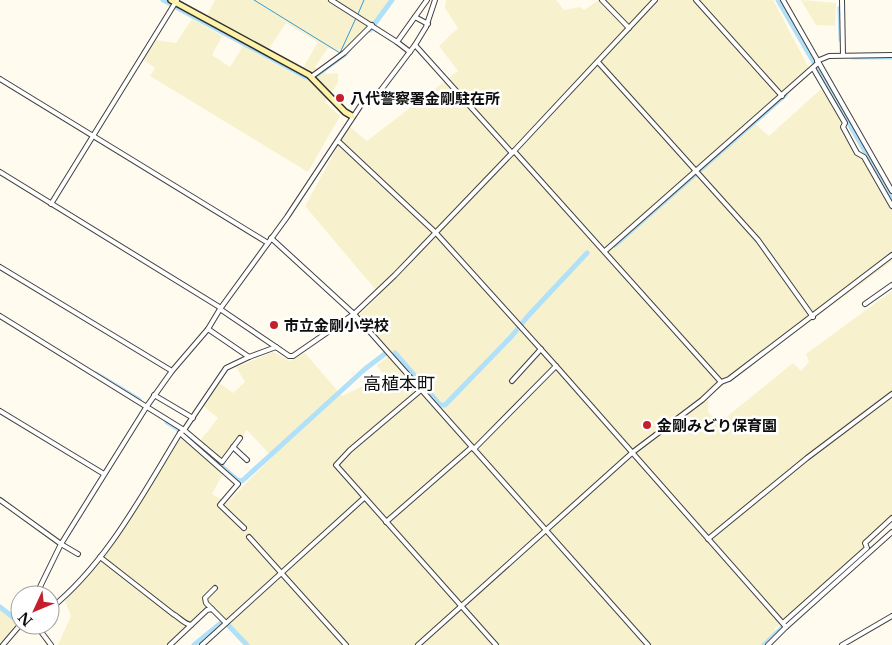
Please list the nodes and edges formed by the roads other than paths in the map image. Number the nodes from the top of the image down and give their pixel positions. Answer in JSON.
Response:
{"nodes":[{"id":1,"x":331,"y":0,"type":"edge"},
{"id":2,"x":427,"y":0,"type":"edge"},
{"id":3,"x":435,"y":0,"type":"edge"},
{"id":4,"x":602,"y":0,"type":"edge"},
{"id":5,"x":655,"y":0,"type":"edge"},
{"id":6,"x":696,"y":0,"type":"edge"},
{"id":7,"x":784,"y":0,"type":"edge"},
{"id":8,"x":842,"y":0,"type":"edge"},
{"id":9,"x":175,"y":1,"type":"edge"},
{"id":10,"x":416,"y":17,"type":"junction"},
{"id":11,"x":428,"y":24,"type":"junction"},
{"id":12,"x":373,"y":26,"type":"junction"},
{"id":13,"x":629,"y":28,"type":"junction"},
{"id":14,"x":397,"y":42,"type":"junction"},
{"id":15,"x":415,"y":45,"type":"junction"},
{"id":16,"x":410,"y":52,"type":"junction"},
{"id":17,"x":843,"y":55,"type":"junction"},
{"id":18,"x":892,"y":55,"type":"edge"},
{"id":19,"x":598,"y":62,"type":"junction"},
{"id":20,"x":817,"y":62,"type":"junction"},
{"id":21,"x":813,"y":68,"type":"junction"},
{"id":22,"x":311,"y":77,"type":"junction"},
{"id":23,"x":0,"y":79,"type":"edge"},
{"id":24,"x":782,"y":96,"type":"junction"},
{"id":25,"x":352,"y":116,"type":"junction"},
{"id":26,"x":93,"y":135,"type":"junction"},
{"id":27,"x":338,"y":141,"type":"junction"},
{"id":28,"x":513,"y":152,"type":"junction"},
{"id":29,"x":0,"y":172,"type":"edge"},
{"id":30,"x":697,"y":172,"type":"junction"},
{"id":31,"x":892,"y":191,"type":"edge"},
{"id":32,"x":51,"y":204,"type":"junction"},
{"id":33,"x":892,"y":206,"type":"edge"},
{"id":34,"x":436,"y":233,"type":"junction"},
{"id":35,"x":271,"y":238,"type":"junction"},
{"id":36,"x":268,"y":243,"type":"junction"},
{"id":37,"x":605,"y":252,"type":"junction"},
{"id":38,"x":892,"y":255,"type":"edge"},
{"id":39,"x":0,"y":267,"type":"edge"},
{"id":40,"x":892,"y":284,"type":"edge"},
{"id":41,"x":865,"y":304,"type":"dead end"},
{"id":42,"x":220,"y":309,"type":"junction"},
{"id":43,"x":354,"y":314,"type":"junction"},
{"id":44,"x":0,"y":316,"type":"edge"},
{"id":45,"x":813,"y":316,"type":"junction"},
{"id":46,"x":208,"y":328,"type":"junction"},
{"id":47,"x":276,"y":347,"type":"junction"},
{"id":48,"x":541,"y":349,"type":"junction"},
{"id":49,"x":248,"y":357,"type":"junction"},
{"id":50,"x":556,"y":366,"type":"junction"},
{"id":51,"x":172,"y":371,"type":"junction"},
{"id":52,"x":512,"y":381,"type":"dead end"},
{"id":53,"x":721,"y":382,"type":"junction"},
{"id":54,"x":421,"y":390,"type":"junction"},
{"id":55,"x":892,"y":394,"type":"edge"},
{"id":56,"x":154,"y":396,"type":"junction"},
{"id":57,"x":147,"y":406,"type":"junction"},
{"id":58,"x":0,"y":411,"type":"edge"},
{"id":59,"x":193,"y":418,"type":"junction"},
{"id":60,"x":184,"y":430,"type":"junction"},
{"id":61,"x":180,"y":433,"type":"junction"},
{"id":62,"x":240,"y":438,"type":"dead end"},
{"id":63,"x":233,"y":447,"type":"junction"},
{"id":64,"x":473,"y":448,"type":"junction"},
{"id":65,"x":633,"y":452,"type":"junction"},
{"id":66,"x":247,"y":460,"type":"dead end"},
{"id":67,"x":104,"y":474,"type":"junction"},
{"id":68,"x":364,"y":498,"type":"junction"},
{"id":69,"x":0,"y":500,"type":"edge"},
{"id":70,"x":892,"y":518,"type":"edge"},
{"id":71,"x":386,"y":522,"type":"junction"},
{"id":72,"x":244,"y":528,"type":"dead end"},
{"id":73,"x":545,"y":530,"type":"junction"},
{"id":74,"x":892,"y":532,"type":"edge"},
{"id":75,"x":249,"y":537,"type":"dead end"},
{"id":76,"x":708,"y":539,"type":"junction"},
{"id":77,"x":61,"y":544,"type":"junction"},
{"id":78,"x":78,"y":554,"type":"dead end"},
{"id":79,"x":100,"y":557,"type":"junction"},
{"id":80,"x":281,"y":572,"type":"junction"},
{"id":81,"x":41,"y":585,"type":"edge"},
{"id":82,"x":215,"y":588,"type":"dead end"},
{"id":83,"x":60,"y":600,"type":"edge"},
{"id":84,"x":461,"y":606,"type":"junction"},
{"id":85,"x":212,"y":609,"type":"junction"},
{"id":86,"x":892,"y":616,"type":"edge"},
{"id":87,"x":226,"y":623,"type":"junction"},
{"id":88,"x":191,"y":625,"type":"junction"},
{"id":89,"x":784,"y":625,"type":"junction"},
{"id":90,"x":12,"y":635,"type":"edge"},
{"id":91,"x":3,"y":645,"type":"edge"},
{"id":92,"x":170,"y":645,"type":"edge"},
{"id":93,"x":202,"y":645,"type":"edge"},
{"id":94,"x":346,"y":645,"type":"edge"},
{"id":95,"x":418,"y":645,"type":"edge"},
{"id":96,"x":496,"y":645,"type":"edge"},
{"id":97,"x":648,"y":645,"type":"edge"},
{"id":98,"x":768,"y":645,"type":"edge"},
{"id":99,"x":842,"y":645,"type":"edge"}],
"edges":[{"from":1,"to":12,"type":"street"},
{"from":2,"to":10,"type":"street"},
{"from":3,"to":11,"type":"street"},
{"from":4,"to":13,"type":"street"},
{"from":5,"to":13,"type":"street"},
{"from":6,"to":24,"type":"street"},
{"from":7,"to":20,"type":"street"},
{"from":8,"to":17,"type":"street"},
{"from":9,"to":22,"type":"street"},
{"from":9,"to":26,"type":"street"},
{"from":10,"to":11,"type":"street"},
{"from":10,"to":14,"type":"street"},
{"from":11,"to":15,"type":"street"},
{"from":12,"to":14,"type":"street"},
{"from":12,"to":22,"type":"street"},
{"from":13,"to":19,"type":"street"},
{"from":14,"to":16,"type":"street"},
{"from":15,"to":16,"type":"street"},
{"from":15,"to":28,"type":"street"},
{"from":16,"to":25,"type":"street"},
{"from":17,"to":18,"type":"street"},
{"from":17,"to":20,"type":"street"},
{"from":19,"to":28,"type":"street"},
{"from":19,"to":30,"type":"street"},
{"from":20,"to":21,"type":"street"},
{"from":20,"to":31,"type":"street"},
{"from":21,"to":24,"type":"street"},
{"from":21,"to":33,"type":"street"},
{"from":22,"to":25,"type":"street"},
{"from":23,"to":26,"type":"street"},
{"from":24,"to":30,"type":"street"},
{"from":25,"to":27,"type":"street"},
{"from":26,"to":32,"type":"street"},
{"from":26,"to":36,"type":"street"},
{"from":27,"to":34,"type":"street"},
{"from":27,"to":35,"type":"street"},
{"from":28,"to":34,"type":"street"},
{"from":28,"to":37,"type":"street"},
{"from":29,"to":32,"type":"street"},
{"from":30,"to":37,"type":"street"},
{"from":30,"to":45,"type":"street"},
{"from":32,"to":42,"type":"street"},
{"from":34,"to":43,"type":"street"},
{"from":34,"to":48,"type":"street"},
{"from":35,"to":36,"type":"street"},
{"from":35,"to":43,"type":"street"},
{"from":36,"to":42,"type":"street"},
{"from":37,"to":53,"type":"street"},
{"from":38,"to":45,"type":"street"},
{"from":39,"to":51,"type":"street"},
{"from":40,"to":41,"type":"street"},
{"from":42,"to":46,"type":"street"},
{"from":42,"to":47,"type":"street"},
{"from":43,"to":47,"type":"street"},
{"from":43,"to":54,"type":"street"},
{"from":44,"to":57,"type":"street"},
{"from":45,"to":53,"type":"street"},
{"from":46,"to":49,"type":"street"},
{"from":46,"to":51,"type":"street"},
{"from":47,"to":49,"type":"street"},
{"from":48,"to":50,"type":"street"},
{"from":48,"to":52,"type":"street"},
{"from":49,"to":59,"type":"street"},
{"from":50,"to":64,"type":"street"},
{"from":50,"to":65,"type":"street"},
{"from":51,"to":56,"type":"street"},
{"from":53,"to":65,"type":"street"},
{"from":54,"to":64,"type":"street"},
{"from":54,"to":68,"type":"street"},
{"from":55,"to":76,"type":"street"},
{"from":56,"to":57,"type":"street"},
{"from":56,"to":59,"type":"street"},
{"from":57,"to":60,"type":"street"},
{"from":57,"to":67,"type":"street"},
{"from":58,"to":67,"type":"street"},
{"from":59,"to":60,"type":"street"},
{"from":60,"to":61,"type":"street"},
{"from":60,"to":63,"type":"street"},
{"from":61,"to":72,"type":"street"},
{"from":61,"to":79,"type":"street"},
{"from":62,"to":63,"type":"street"},
{"from":63,"to":66,"type":"street"},
{"from":64,"to":71,"type":"street"},
{"from":64,"to":73,"type":"street"},
{"from":65,"to":73,"type":"street"},
{"from":65,"to":76,"type":"street"},
{"from":67,"to":77,"type":"street"},
{"from":68,"to":71,"type":"street"},
{"from":68,"to":80,"type":"street"},
{"from":69,"to":77,"type":"street"},
{"from":70,"to":89,"type":"street"},
{"from":71,"to":84,"type":"street"},
{"from":73,"to":84,"type":"street"},
{"from":73,"to":97,"type":"street"},
{"from":74,"to":89,"type":"street"},
{"from":75,"to":80,"type":"street"},
{"from":76,"to":89,"type":"street"},
{"from":77,"to":78,"type":"street"},
{"from":77,"to":81,"type":"street"},
{"from":79,"to":83,"type":"street"},
{"from":79,"to":88,"type":"street"},
{"from":80,"to":87,"type":"street"},
{"from":80,"to":94,"type":"street"},
{"from":82,"to":85,"type":"street"},
{"from":84,"to":95,"type":"street"},
{"from":84,"to":96,"type":"street"},
{"from":85,"to":87,"type":"street"},
{"from":85,"to":88,"type":"street"},
{"from":86,"to":99,"type":"street"},
{"from":87,"to":93,"type":"street"},
{"from":88,"to":92,"type":"street"},
{"from":89,"to":98,"type":"street"},
{"from":90,"to":91,"type":"street"}]}
